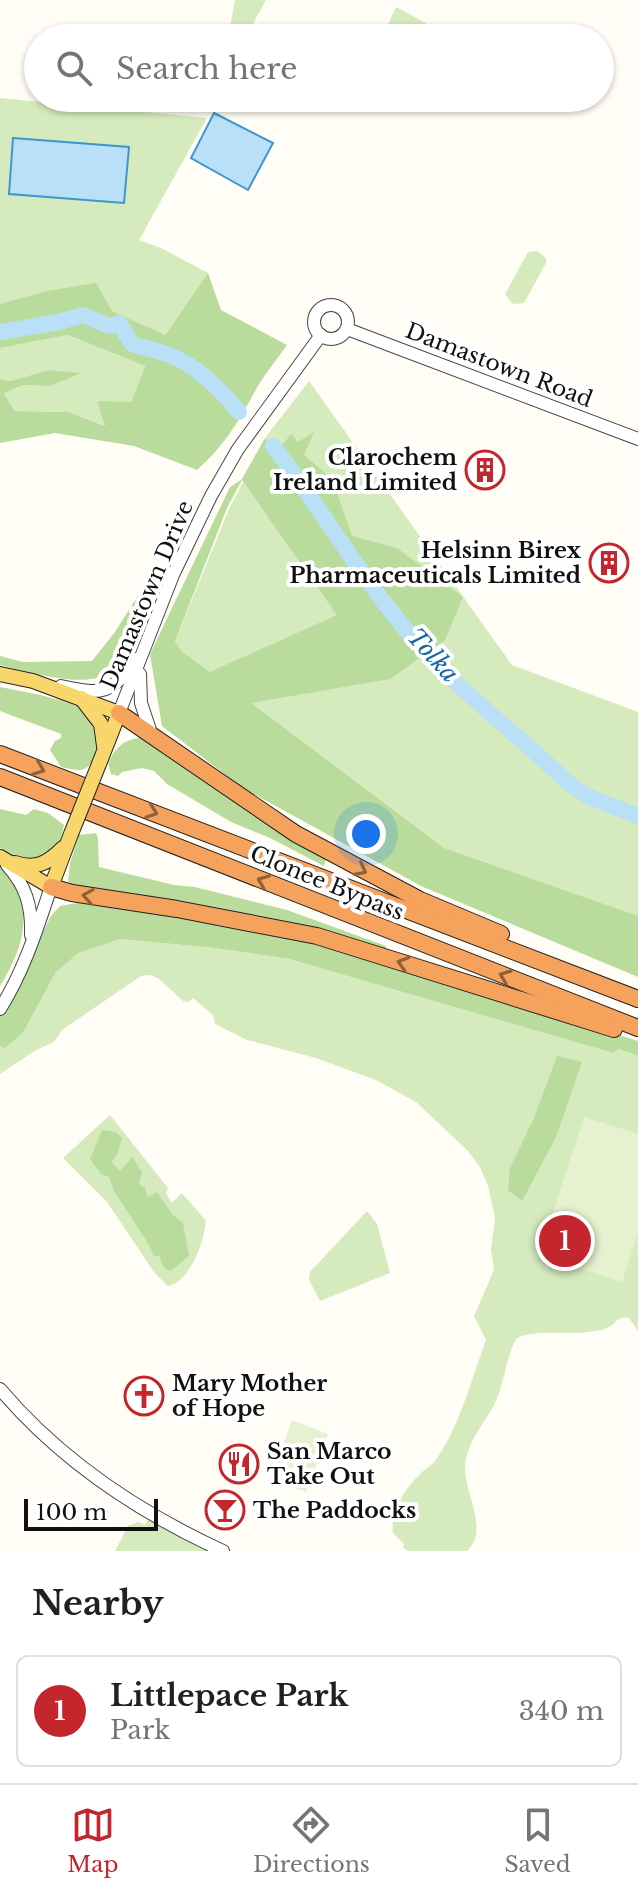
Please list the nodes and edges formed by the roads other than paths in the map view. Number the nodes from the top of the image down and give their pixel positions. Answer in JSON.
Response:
{"nodes":[{"id":1,"x":347,"y":329,"type":"junction"},
{"id":2,"x":321,"y":335,"type":"junction"},
{"id":3,"x":638,"y":439,"type":"edge"},
{"id":4,"x":145,"y":647,"type":"junction"},
{"id":5,"x":0,"y":674,"type":"edge"},
{"id":6,"x":33,"y":681,"type":"junction"},
{"id":7,"x":81,"y":698,"type":"junction"},
{"id":8,"x":119,"y":713,"type":"junction"},
{"id":9,"x":145,"y":729,"type":"junction"},
{"id":10,"x":0,"y":754,"type":"edge"},
{"id":11,"x":103,"y":754,"type":"junction"},
{"id":12,"x":0,"y":777,"type":"edge"},
{"id":13,"x":69,"y":840,"type":"junction"},
{"id":14,"x":0,"y":857,"type":"edge"},
{"id":15,"x":51,"y":887,"type":"junction"},
{"id":16,"x":31,"y":946,"type":"junction"},
{"id":17,"x":638,"y":991,"type":"edge"},
{"id":18,"x":638,"y":999,"type":"edge"},
{"id":19,"x":0,"y":1009,"type":"edge"},
{"id":20,"x":638,"y":1028,"type":"edge"},
{"id":21,"x":638,"y":1037,"type":"edge"},
{"id":22,"x":0,"y":1389,"type":"edge"},
{"id":23,"x":223,"y":1551,"type":"edge"}],
"edges":[{"from":1,"to":2,"type":"street"},
{"from":1,"to":2,"type":"street"},
{"from":1,"to":3,"type":"street","name":"Damastown Road"},
{"from":2,"to":4,"type":"street","name":"Damastown Drive"},
{"from":4,"to":6,"type":"street"},
{"from":4,"to":8,"type":"street","name":"Damastown Drive"},
{"from":4,"to":9,"type":"street"},
{"from":5,"to":6,"type":"main road"},
{"from":6,"to":7,"type":"main road"},
{"from":7,"to":8,"type":"main road"},
{"from":7,"to":11,"type":"main road"},
{"from":8,"to":9,"type":"highway"},
{"from":8,"to":11,"type":"main road"},
{"from":9,"to":11,"type":"main road"},
{"from":9,"to":17,"type":"highway","one_way":true},
{"from":10,"to":18,"type":"highway","name":"Clonee Bypass","one_way":true},
{"from":11,"to":13,"type":"main road","bridge":true},
{"from":20,"to":12,"type":"highway","name":"Clonee Bypass","one_way":true},
{"from":13,"to":14,"type":"main road"},
{"from":13,"to":15,"type":"main road"},
{"from":14,"to":15,"type":"main road"},
{"from":14,"to":16,"type":"street"},
{"from":15,"to":16,"type":"street"},
{"from":21,"to":15,"type":"highway","one_way":true},
{"from":16,"to":19,"type":"street"},
{"from":22,"to":23,"type":"street"}]}
